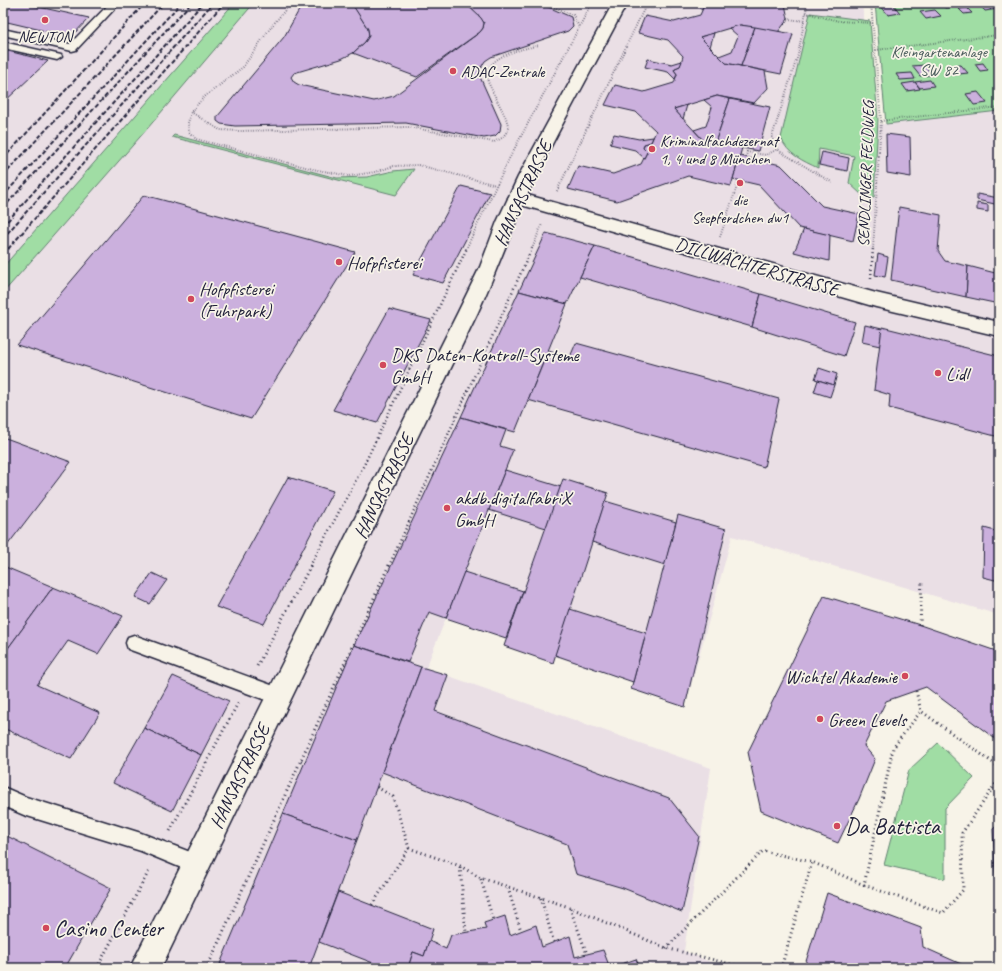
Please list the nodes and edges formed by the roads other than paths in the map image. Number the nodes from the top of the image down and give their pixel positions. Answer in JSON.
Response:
{"nodes":[{"id":1,"x":115,"y":3,"type":"edge"},
{"id":2,"x":620,"y":3,"type":"edge"},
{"id":3,"x":3,"y":32,"type":"edge"},
{"id":4,"x":3,"y":45,"type":"edge"},
{"id":5,"x":57,"y":57,"type":"dead end"},
{"id":6,"x":517,"y":198,"type":"junction"},
{"id":7,"x":999,"y":329,"type":"edge"},
{"id":8,"x":134,"y":643,"type":"dead end"},
{"id":9,"x":279,"y":696,"type":"junction"},
{"id":10,"x":3,"y":796,"type":"edge"},
{"id":11,"x":196,"y":864,"type":"junction"},
{"id":12,"x":145,"y":968,"type":"edge"}],
"edges":[{"from":1,"to":3,"type":"lane"},
{"from":2,"to":6,"type":"street","name":"HANSASTRASSE"},
{"from":4,"to":5,"type":"lane"},
{"from":6,"to":7,"type":"street","name":"DILLWÄCHTERSTRASSE"},
{"from":6,"to":9,"type":"street","name":"HANSASTRASSE"},
{"from":8,"to":9,"type":"lane"},
{"from":9,"to":11,"type":"street","name":"HANSASTRASSE"},
{"from":10,"to":11,"type":"lane"},
{"from":11,"to":12,"type":"street","name":"HANSASTRASSE"}]}
